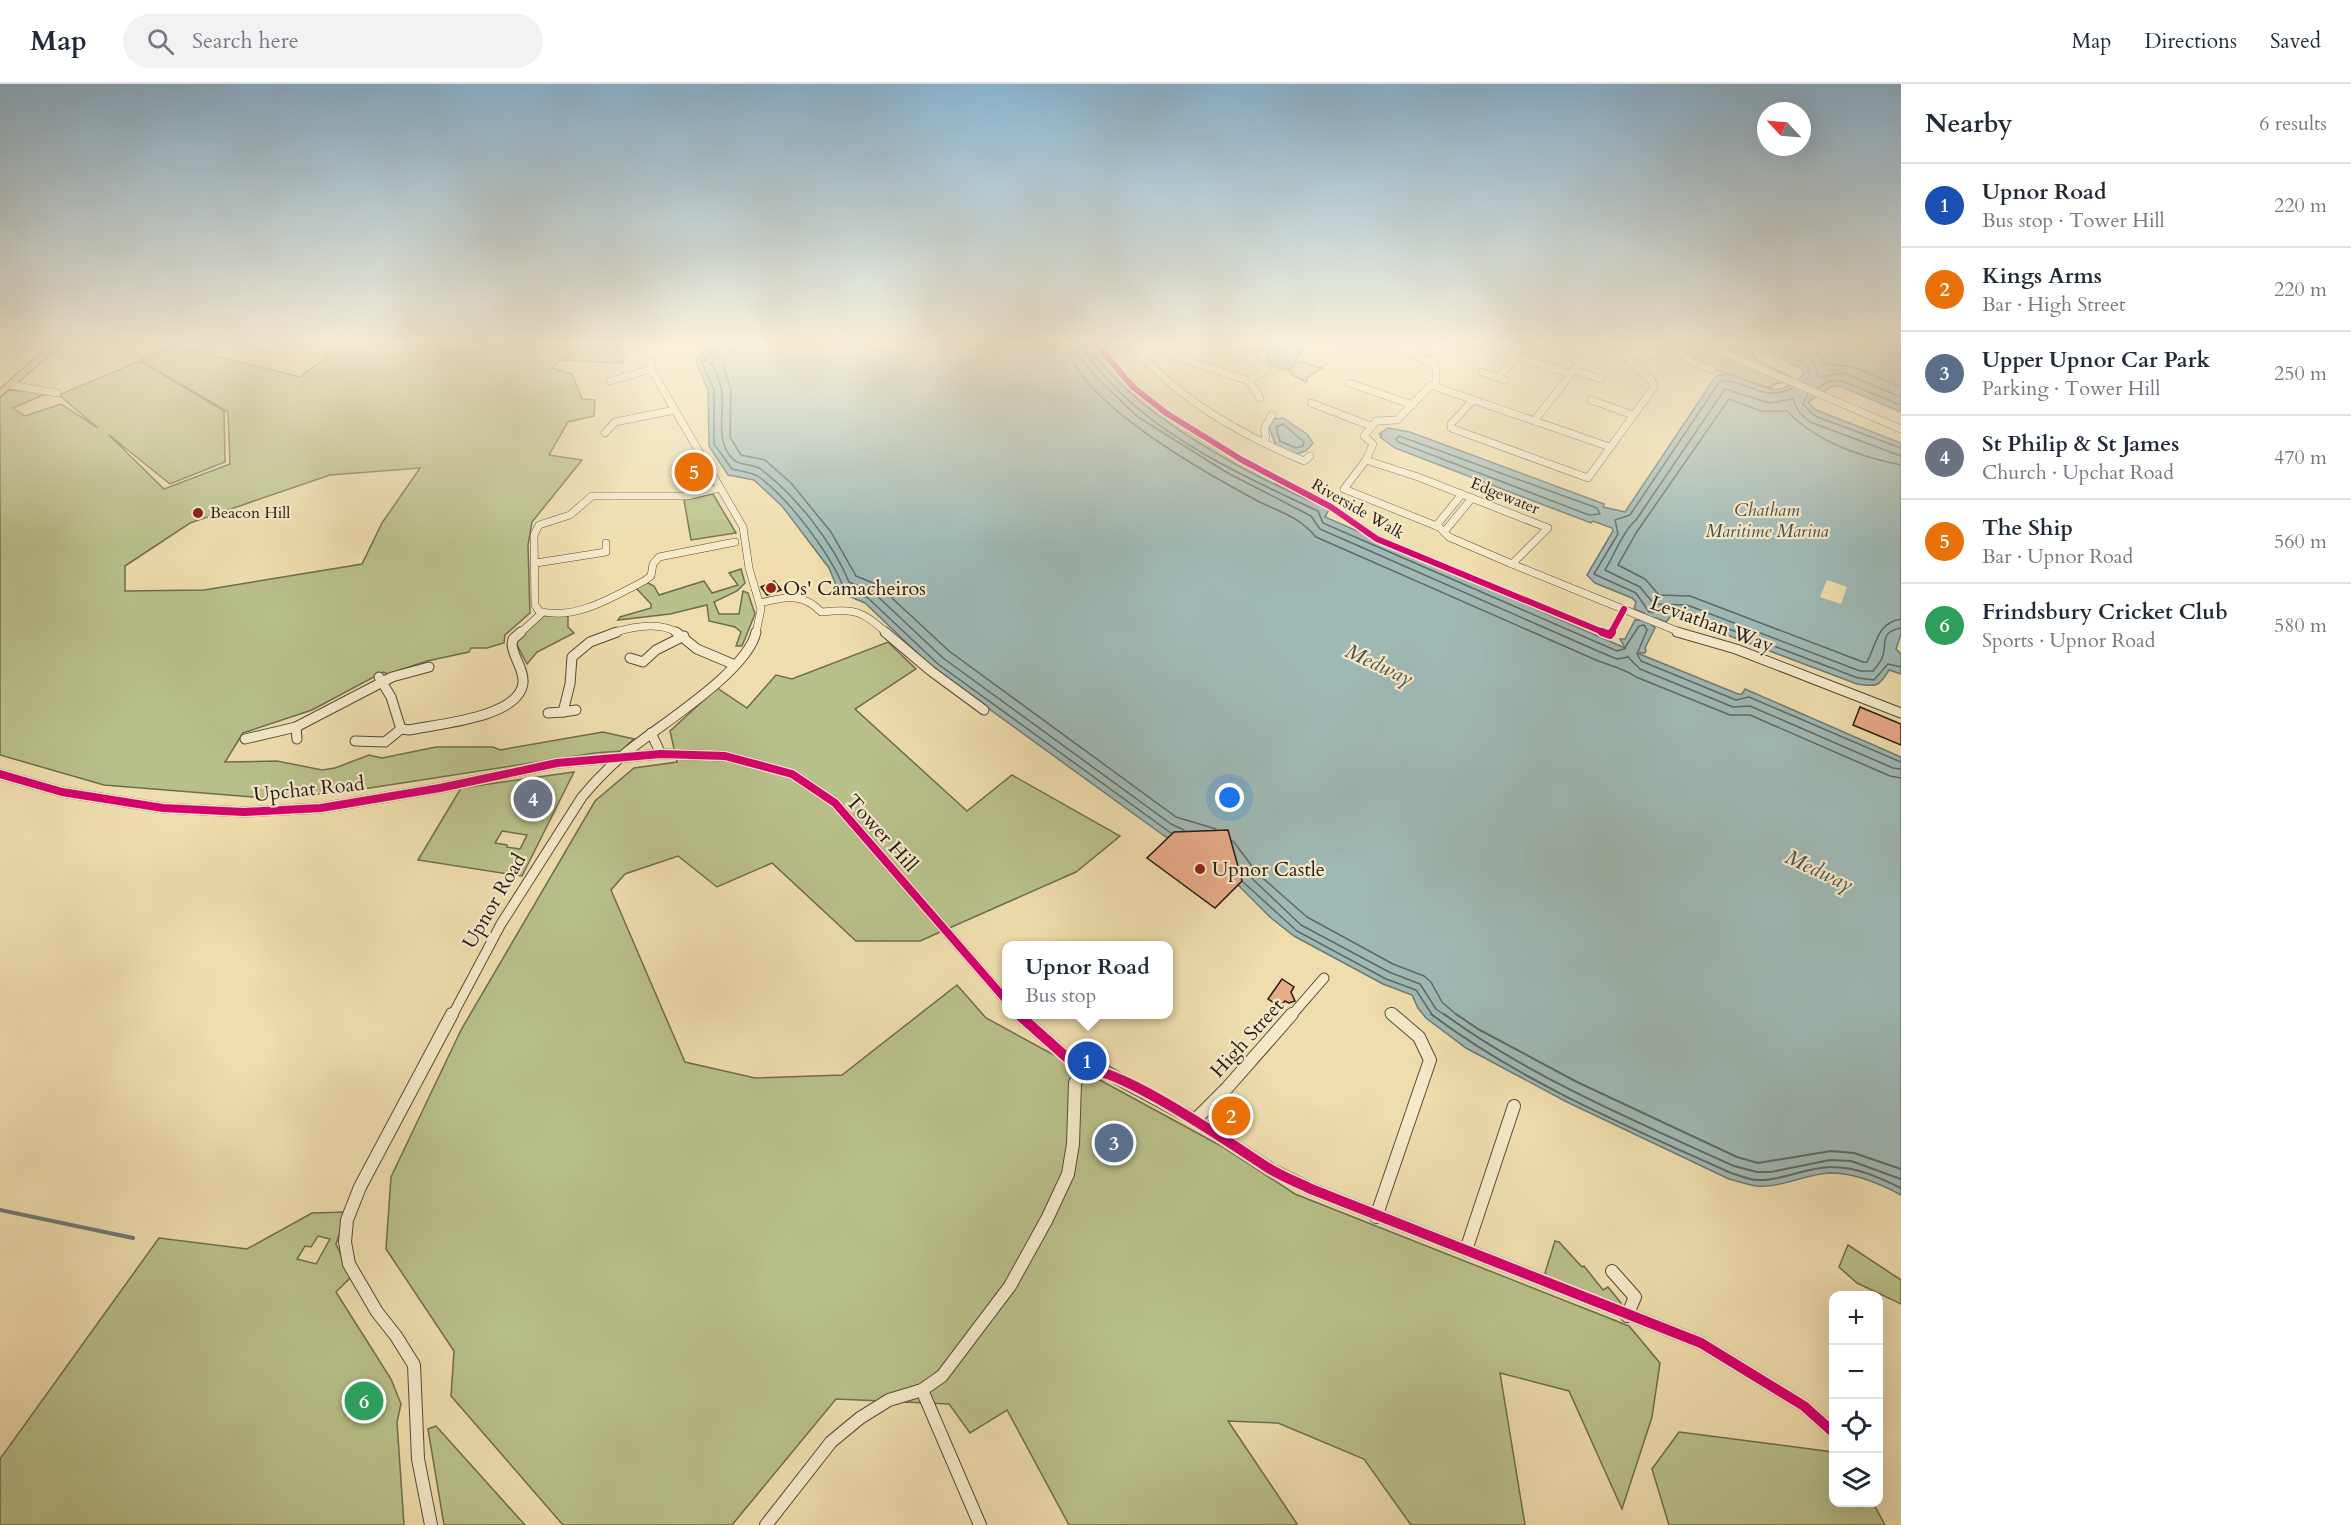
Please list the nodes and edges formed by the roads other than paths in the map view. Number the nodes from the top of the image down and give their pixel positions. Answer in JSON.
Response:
{"nodes":[{"id":1,"x":664,"y":412,"type":"edge"},
{"id":2,"x":676,"y":412,"type":"edge"},
{"id":3,"x":1213,"y":412,"type":"edge"},
{"id":4,"x":1335,"y":412,"type":"edge"},
{"id":5,"x":1405,"y":412,"type":"edge"},
{"id":6,"x":1462,"y":412,"type":"edge"},
{"id":7,"x":1509,"y":412,"type":"edge"},
{"id":8,"x":1541,"y":412,"type":"edge"},
{"id":9,"x":1625,"y":412,"type":"edge"},
{"id":10,"x":1635,"y":412,"type":"edge"},
{"id":11,"x":1859,"y":412,"type":"edge"},
{"id":12,"x":1272,"y":415,"type":"dead end"},
{"id":13,"x":1633,"y":415,"type":"junction"},
{"id":14,"x":1534,"y":421,"type":"junction"},
{"id":15,"x":1371,"y":426,"type":"junction"},
{"id":16,"x":1901,"y":429,"type":"edge"},
{"id":17,"x":605,"y":433,"type":"dead end"},
{"id":18,"x":1263,"y":442,"type":"junction"},
{"id":19,"x":1610,"y":447,"type":"junction"},
{"id":20,"x":1366,"y":460,"type":"junction"},
{"id":21,"x":1314,"y":466,"type":"dead end"},
{"id":22,"x":719,"y":488,"type":"junction"},
{"id":23,"x":1462,"y":494,"type":"junction"},
{"id":24,"x":1472,"y":498,"type":"junction"},
{"id":25,"x":1436,"y":526,"type":"junction"},
{"id":26,"x":1444,"y":532,"type":"junction"},
{"id":27,"x":735,"y":542,"type":"dead end"},
{"id":28,"x":606,"y":543,"type":"dead end"},
{"id":29,"x":536,"y":563,"type":"junction"},
{"id":30,"x":1512,"y":564,"type":"junction"},
{"id":31,"x":760,"y":603,"type":"junction"},
{"id":32,"x":542,"y":613,"type":"junction"},
{"id":33,"x":684,"y":636,"type":"junction"},
{"id":34,"x":630,"y":658,"type":"dead end"},
{"id":35,"x":735,"y":666,"type":"junction"},
{"id":36,"x":429,"y":667,"type":"dead end"},
{"id":37,"x":382,"y":680,"type":"junction"},
{"id":38,"x":984,"y":710,"type":"dead end"},
{"id":39,"x":563,"y":711,"type":"junction"},
{"id":40,"x":576,"y":711,"type":"dead end"},
{"id":41,"x":548,"y":713,"type":"dead end"},
{"id":42,"x":1901,"y":713,"type":"edge"},
{"id":43,"x":296,"y":727,"type":"junction"},
{"id":44,"x":401,"y":729,"type":"junction"},
{"id":45,"x":651,"y":733,"type":"junction"},
{"id":46,"x":245,"y":739,"type":"dead end"},
{"id":47,"x":297,"y":739,"type":"dead end"},
{"id":48,"x":355,"y":741,"type":"dead end"},
{"id":49,"x":661,"y":754,"type":"junction"},
{"id":50,"x":621,"y":757,"type":"junction"},
{"id":51,"x":0,"y":774,"type":"edge"},
{"id":52,"x":1324,"y":978,"type":"dead end"},
{"id":53,"x":1002,"y":995,"type":"edge"},
{"id":54,"x":1390,"y":1013,"type":"dead end"},
{"id":55,"x":1023,"y":1019,"type":"edge"},
{"id":56,"x":1082,"y":1071,"type":"junction"},
{"id":57,"x":1514,"y":1106,"type":"dead end"},
{"id":58,"x":1195,"y":1120,"type":"junction"},
{"id":59,"x":1376,"y":1217,"type":"junction"},
{"id":60,"x":1466,"y":1250,"type":"junction"},
{"id":61,"x":1612,"y":1271,"type":"dead end"},
{"id":62,"x":1627,"y":1316,"type":"junction"},
{"id":63,"x":922,"y":1390,"type":"junction"},
{"id":64,"x":1829,"y":1429,"type":"edge"},
{"id":65,"x":431,"y":1525,"type":"edge"},
{"id":66,"x":766,"y":1525,"type":"edge"},
{"id":67,"x":980,"y":1525,"type":"edge"}],
"edges":[{"from":1,"to":17,"type":"street"},
{"from":2,"to":22,"type":"street","name":"Upnor Road"},
{"from":3,"to":18,"type":"street"},
{"from":4,"to":15,"type":"street"},
{"from":5,"to":15,"type":"street"},
{"from":6,"to":19,"type":"street"},
{"from":7,"to":14,"type":"street"},
{"from":8,"to":14,"type":"street"},
{"from":9,"to":13,"type":"street"},
{"from":10,"to":13,"type":"street"},
{"from":11,"to":16,"type":"street"},
{"from":12,"to":18,"type":"street"},
{"from":13,"to":19,"type":"street"},
{"from":14,"to":19,"type":"street"},
{"from":15,"to":20,"type":"street"},
{"from":18,"to":21,"type":"street"},
{"from":20,"to":23,"type":"street","name":"Edgewater"},
{"from":20,"to":25,"type":"street"},
{"from":22,"to":29,"type":"street"},
{"from":22,"to":31,"type":"street","name":"Upnor Road"},
{"from":23,"to":24,"type":"street","name":"Edgewater"},
{"from":23,"to":25,"type":"street"},
{"from":24,"to":26,"type":"street"},
{"from":24,"to":30,"type":"street","name":"Edgewater"},
{"from":25,"to":26,"type":"street"},
{"from":26,"to":30,"type":"street"},
{"from":27,"to":32,"type":"street"},
{"from":28,"to":29,"type":"street"},
{"from":29,"to":32,"type":"street"},
{"from":30,"to":42,"type":"street","name":"Leviathan Way"},
{"from":31,"to":35,"type":"street","name":"Upnor Road"},
{"from":31,"to":38,"type":"street"},
{"from":32,"to":44,"type":"street"},
{"from":33,"to":34,"type":"street"},
{"from":33,"to":35,"type":"street"},
{"from":33,"to":39,"type":"street"},
{"from":35,"to":45,"type":"street","name":"Upnor Road"},
{"from":36,"to":37,"type":"street"},
{"from":37,"to":43,"type":"street"},
{"from":37,"to":44,"type":"street"},
{"from":39,"to":40,"type":"street"},
{"from":39,"to":41,"type":"street"},
{"from":43,"to":46,"type":"street"},
{"from":43,"to":47,"type":"street"},
{"from":44,"to":48,"type":"street"},
{"from":45,"to":49,"type":"street"},
{"from":45,"to":50,"type":"street","name":"Upnor Road"},
{"from":49,"to":50,"type":"street","name":"Tower Hill"},
{"from":49,"to":53,"type":"street","name":"Tower Hill"},
{"from":50,"to":51,"type":"street","name":"Upchat Road"},
{"from":50,"to":65,"type":"street","name":"Upnor Road"},
{"from":52,"to":58,"type":"street","name":"High Street"},
{"from":54,"to":59,"type":"street"},
{"from":55,"to":56,"type":"street"},
{"from":56,"to":58,"type":"street"},
{"from":56,"to":63,"type":"street"},
{"from":57,"to":60,"type":"street"},
{"from":58,"to":59,"type":"street"},
{"from":59,"to":60,"type":"street"},
{"from":60,"to":62,"type":"street"},
{"from":61,"to":62,"type":"street"},
{"from":62,"to":64,"type":"street"},
{"from":63,"to":66,"type":"street"},
{"from":63,"to":67,"type":"street"}]}
